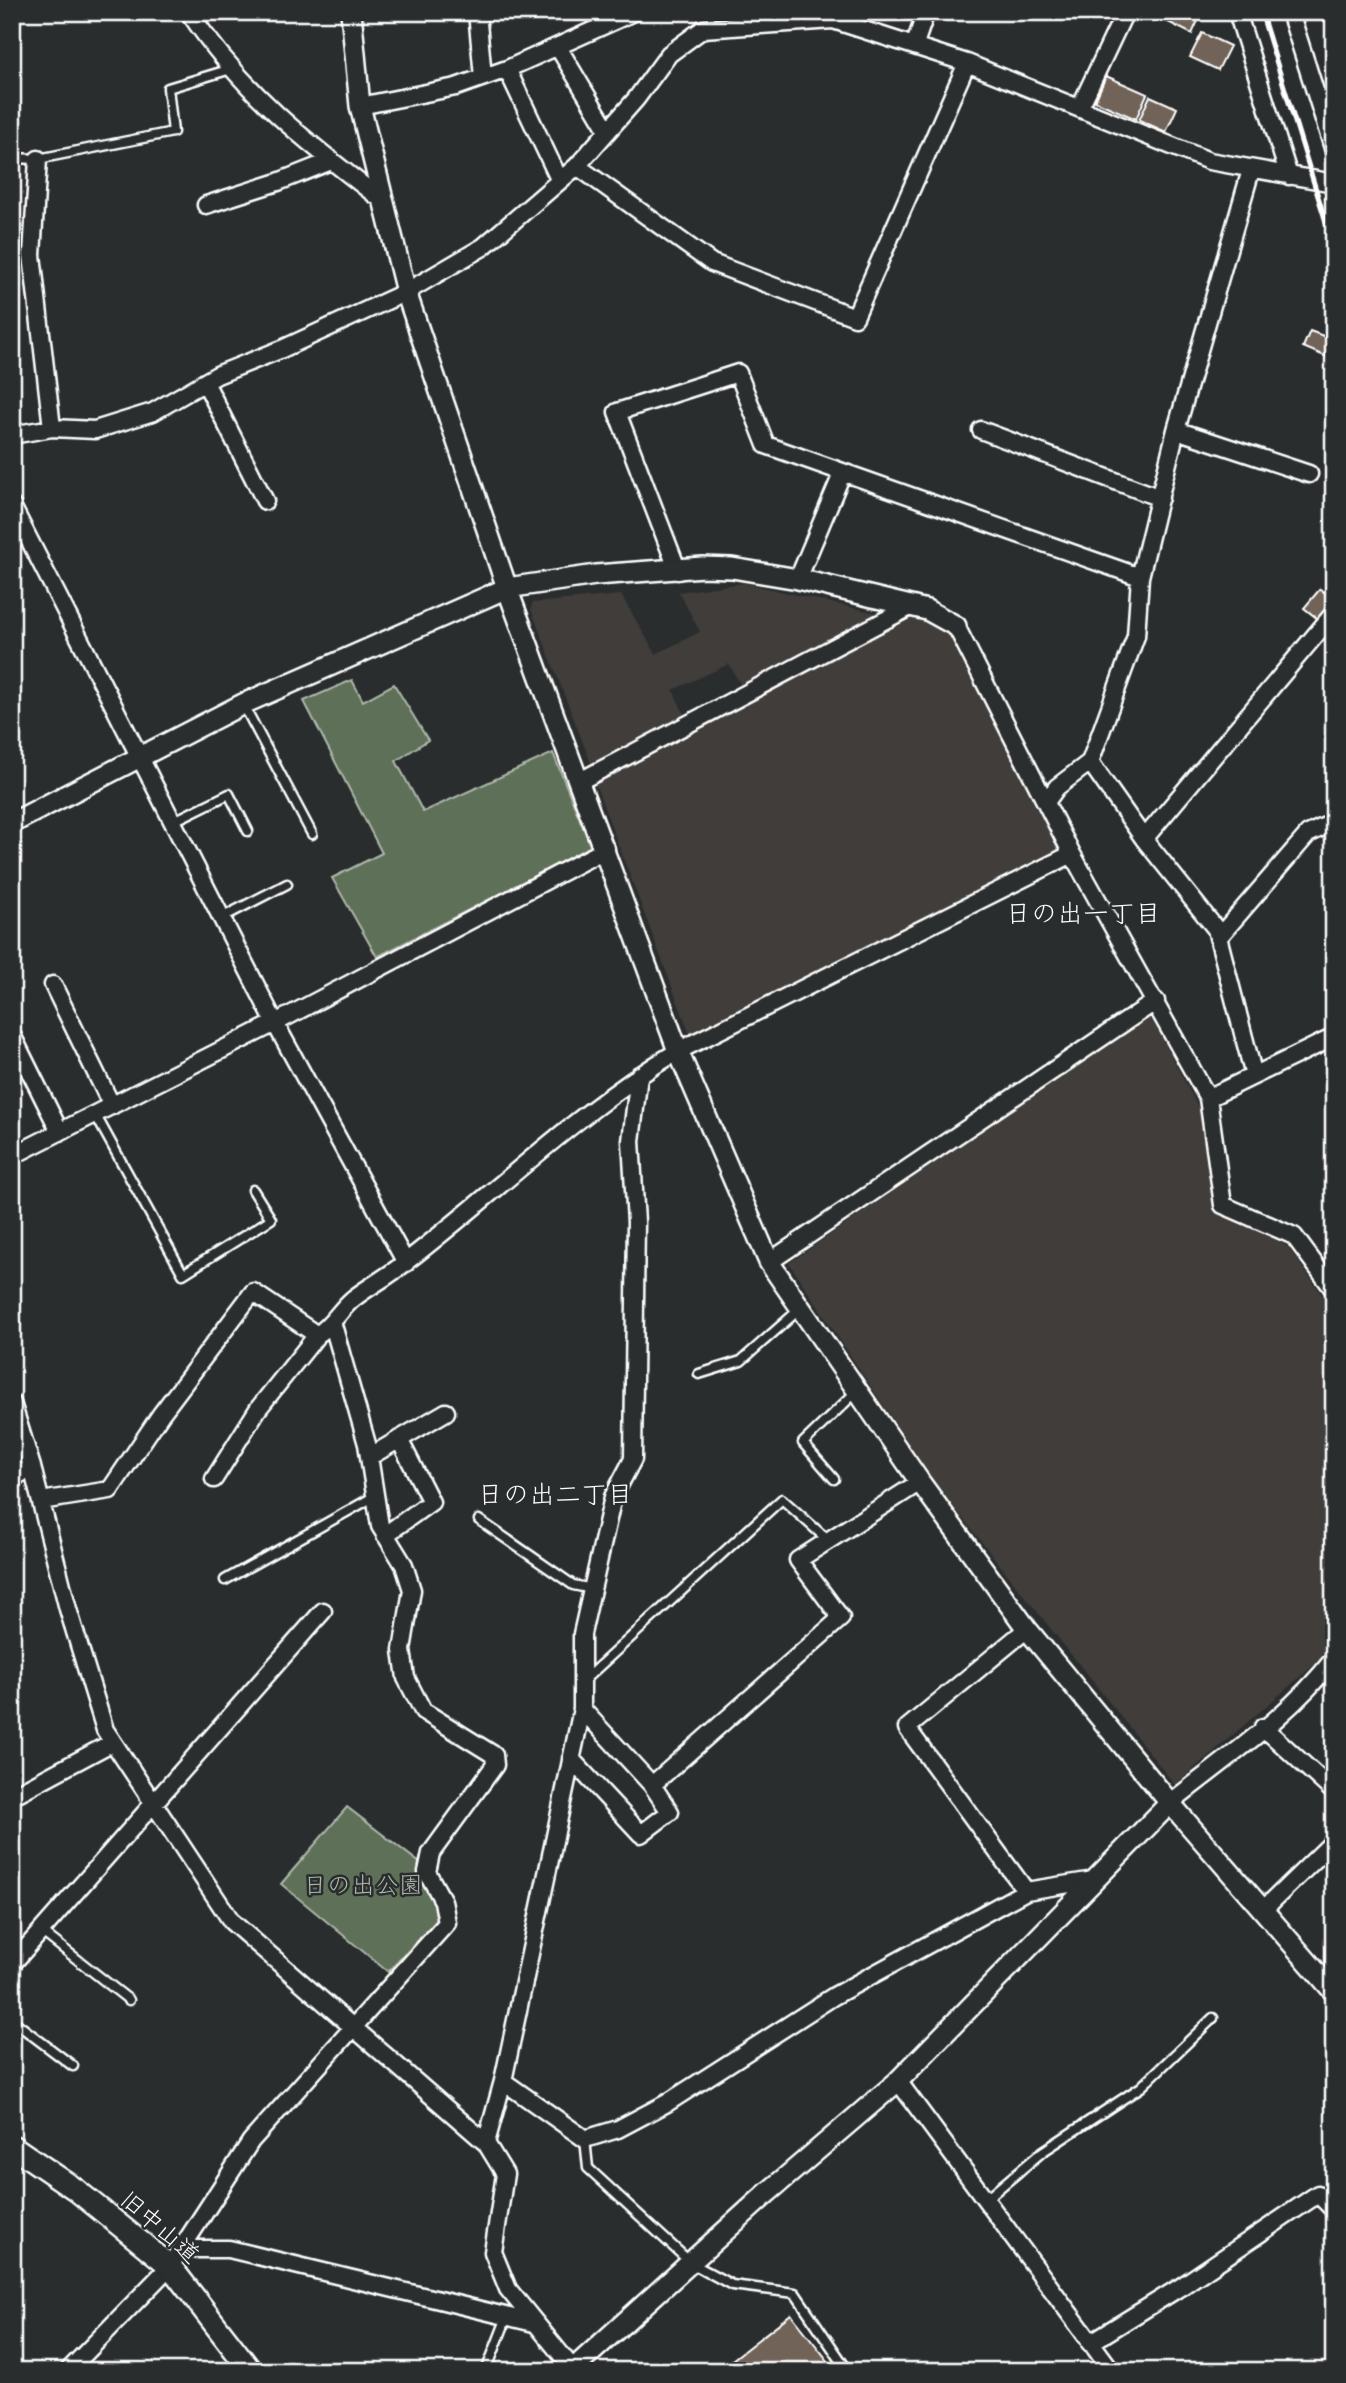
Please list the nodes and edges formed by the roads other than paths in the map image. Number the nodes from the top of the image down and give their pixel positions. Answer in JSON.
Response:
{"nodes":[{"id":1,"x":189,"y":12,"type":"edge"},
{"id":2,"x":351,"y":12,"type":"edge"},
{"id":3,"x":477,"y":12,"type":"edge"},
{"id":4,"x":634,"y":12,"type":"edge"},
{"id":5,"x":701,"y":12,"type":"edge"},
{"id":6,"x":926,"y":12,"type":"edge"},
{"id":7,"x":1125,"y":12,"type":"edge"},
{"id":8,"x":1237,"y":12,"type":"edge"},
{"id":9,"x":1290,"y":12,"type":"edge"},
{"id":10,"x":703,"y":29,"type":"junction"},
{"id":11,"x":915,"y":44,"type":"junction"},
{"id":12,"x":558,"y":47,"type":"junction"},
{"id":13,"x":967,"y":63,"type":"junction"},
{"id":14,"x":507,"y":68,"type":"junction"},
{"id":15,"x":231,"y":69,"type":"junction"},
{"id":16,"x":483,"y":77,"type":"junction"},
{"id":17,"x":360,"y":106,"type":"junction"},
{"id":18,"x":1080,"y":107,"type":"junction"},
{"id":19,"x":608,"y":131,"type":"junction"},
{"id":20,"x":1334,"y":151,"type":"edge"},
{"id":21,"x":12,"y":158,"type":"edge"},
{"id":22,"x":38,"y":159,"type":"junction"},
{"id":23,"x":331,"y":161,"type":"junction"},
{"id":24,"x":577,"y":166,"type":"junction"},
{"id":25,"x":1251,"y":170,"type":"junction"},
{"id":26,"x":1289,"y":176,"type":"junction"},
{"id":27,"x":559,"y":179,"type":"junction"},
{"id":28,"x":1334,"y":183,"type":"edge"},
{"id":29,"x":382,"y":200,"type":"junction"},
{"id":30,"x":206,"y":205,"type":"dead end"},
{"id":31,"x":406,"y":292,"type":"junction"},
{"id":32,"x":205,"y":382,"type":"junction"},
{"id":33,"x":52,"y":428,"type":"junction"},
{"id":34,"x":981,"y":430,"type":"dead end"},
{"id":35,"x":1176,"y":430,"type":"junction"},
{"id":36,"x":12,"y":435,"type":"edge"},
{"id":37,"x":842,"y":474,"type":"junction"},
{"id":38,"x":1309,"y":474,"type":"dead end"},
{"id":39,"x":1160,"y":498,"type":"junction"},
{"id":40,"x":265,"y":501,"type":"dead end"},
{"id":41,"x":12,"y":506,"type":"edge"},
{"id":42,"x":678,"y":571,"type":"junction"},
{"id":43,"x":1140,"y":577,"type":"junction"},
{"id":44,"x":798,"y":579,"type":"junction"},
{"id":45,"x":507,"y":588,"type":"junction"},
{"id":46,"x":912,"y":606,"type":"junction"},
{"id":47,"x":1334,"y":613,"type":"edge"},
{"id":48,"x":956,"y":626,"type":"joint"},
{"id":49,"x":243,"y":704,"type":"junction"},
{"id":50,"x":139,"y":760,"type":"junction"},
{"id":51,"x":1090,"y":762,"type":"junction"},
{"id":52,"x":580,"y":781,"type":"junction"},
{"id":53,"x":1046,"y":803,"type":"junction"},
{"id":54,"x":172,"y":822,"type":"junction"},
{"id":55,"x":1334,"y":822,"type":"edge"},
{"id":56,"x":12,"y":823,"type":"edge"},
{"id":57,"x":248,"y":831,"type":"dead end"},
{"id":58,"x":312,"y":834,"type":"dead end"},
{"id":59,"x":1144,"y":839,"type":"junction"},
{"id":60,"x":606,"y":849,"type":"junction"},
{"id":61,"x":1072,"y":853,"type":"junction"},
{"id":62,"x":287,"y":884,"type":"dead end"},
{"id":63,"x":221,"y":918,"type":"junction"},
{"id":64,"x":1218,"y":938,"type":"junction"},
{"id":65,"x":53,"y":985,"type":"dead end"},
{"id":66,"x":1156,"y":1001,"type":"junction"},
{"id":67,"x":275,"y":1023,"type":"junction"},
{"id":68,"x":12,"y":1035,"type":"edge"},
{"id":69,"x":1334,"y":1037,"type":"edge"},
{"id":70,"x":678,"y":1051,"type":"junction"},
{"id":71,"x":639,"y":1074,"type":"junction"},
{"id":72,"x":1254,"y":1076,"type":"junction"},
{"id":73,"x":1208,"y":1098,"type":"junction"},
{"id":74,"x":112,"y":1106,"type":"junction"},
{"id":75,"x":95,"y":1114,"type":"junction"},
{"id":76,"x":60,"y":1132,"type":"junction"},
{"id":77,"x":12,"y":1156,"type":"edge"},
{"id":78,"x":253,"y":1191,"type":"dead end"},
{"id":79,"x":769,"y":1262,"type":"junction"},
{"id":80,"x":406,"y":1263,"type":"junction"},
{"id":81,"x":1334,"y":1290,"type":"edge"},
{"id":82,"x":801,"y":1308,"type":"junction"},
{"id":83,"x":332,"y":1325,"type":"junction"},
{"id":84,"x":317,"y":1335,"type":"junction"},
{"id":85,"x":699,"y":1374,"type":"dead end"},
{"id":86,"x":857,"y":1391,"type":"junction"},
{"id":87,"x":12,"y":1403,"type":"edge"},
{"id":88,"x":446,"y":1412,"type":"dead end"},
{"id":89,"x":399,"y":1439,"type":"junction"},
{"id":90,"x":369,"y":1457,"type":"junction"},
{"id":91,"x":33,"y":1467,"type":"junction"},
{"id":92,"x":12,"y":1479,"type":"edge"},
{"id":93,"x":214,"y":1479,"type":"dead end"},
{"id":94,"x":834,"y":1479,"type":"dead end"},
{"id":95,"x":920,"y":1482,"type":"junction"},
{"id":96,"x":375,"y":1496,"type":"junction"},
{"id":97,"x":41,"y":1501,"type":"junction"},
{"id":98,"x":479,"y":1520,"type":"dead end"},
{"id":99,"x":385,"y":1535,"type":"junction"},
{"id":100,"x":829,"y":1541,"type":"junction"},
{"id":101,"x":225,"y":1580,"type":"dead end"},
{"id":102,"x":592,"y":1590,"type":"junction"},
{"id":103,"x":323,"y":1611,"type":"dead end"},
{"id":104,"x":1027,"y":1629,"type":"junction"},
{"id":105,"x":1334,"y":1658,"type":"edge"},
{"id":106,"x":582,"y":1682,"type":"junction"},
{"id":107,"x":582,"y":1709,"type":"junction"},
{"id":108,"x":1263,"y":1727,"type":"junction"},
{"id":109,"x":113,"y":1742,"type":"junction"},
{"id":110,"x":571,"y":1759,"type":"junction"},
{"id":111,"x":652,"y":1785,"type":"junction"},
{"id":112,"x":1334,"y":1792,"type":"edge"},
{"id":113,"x":12,"y":1796,"type":"edge"},
{"id":114,"x":1170,"y":1803,"type":"junction"},
{"id":115,"x":155,"y":1804,"type":"junction"},
{"id":116,"x":1334,"y":1841,"type":"edge"},
{"id":117,"x":1094,"y":1880,"type":"junction"},
{"id":118,"x":1026,"y":1891,"type":"junction"},
{"id":119,"x":1263,"y":1910,"type":"junction"},
{"id":120,"x":41,"y":1931,"type":"junction"},
{"id":121,"x":12,"y":1964,"type":"edge"},
{"id":122,"x":1334,"y":1992,"type":"edge"},
{"id":123,"x":129,"y":2000,"type":"dead end"},
{"id":124,"x":1213,"y":2018,"type":"dead end"},
{"id":125,"x":12,"y":2020,"type":"edge"},
{"id":126,"x":351,"y":2027,"type":"junction"},
{"id":127,"x":73,"y":2066,"type":"dead end"},
{"id":128,"x":503,"y":2081,"type":"junction"},
{"id":129,"x":898,"y":2081,"type":"junction"},
{"id":130,"x":585,"y":2139,"type":"junction"},
{"id":131,"x":486,"y":2143,"type":"junction"},
{"id":132,"x":12,"y":2146,"type":"edge"},
{"id":133,"x":985,"y":2200,"type":"junction"},
{"id":134,"x":1334,"y":2210,"type":"edge"},
{"id":135,"x":184,"y":2249,"type":"junction"},
{"id":136,"x":691,"y":2263,"type":"junction"},
{"id":137,"x":170,"y":2266,"type":"junction"},
{"id":138,"x":507,"y":2317,"type":"junction"},
{"id":139,"x":534,"y":2323,"type":"junction"},
{"id":140,"x":1090,"y":2343,"type":"junction"},
{"id":141,"x":573,"y":2370,"type":"edge"},
{"id":142,"x":68,"y":2371,"type":"edge"},
{"id":143,"x":251,"y":2371,"type":"edge"},
{"id":144,"x":486,"y":2371,"type":"edge"},
{"id":145,"x":848,"y":2371,"type":"edge"},
{"id":146,"x":1112,"y":2371,"type":"edge"}],
"edges":[{"from":1,"to":15,"type":"street"},
{"from":2,"to":17,"type":"street"},
{"from":3,"to":16,"type":"street"},
{"from":4,"to":12,"type":"street"},
{"from":5,"to":10,"type":"street"},
{"from":6,"to":11,"type":"street"},
{"from":7,"to":18,"type":"street"},
{"from":8,"to":26,"type":"street"},
{"from":9,"to":20,"type":"street"},
{"from":10,"to":11,"type":"street"},
{"from":10,"to":19,"type":"street"},
{"from":11,"to":13,"type":"street"},
{"from":12,"to":14,"type":"street"},
{"from":12,"to":19,"type":"street"},
{"from":13,"to":18,"type":"street"},
{"from":13,"to":24,"type":"street"},
{"from":14,"to":16,"type":"street"},
{"from":14,"to":27,"type":"street"},
{"from":15,"to":22,"type":"lane"},
{"from":15,"to":23,"type":"street"},
{"from":16,"to":17,"type":"street"},
{"from":17,"to":29,"type":"street"},
{"from":18,"to":25,"type":"street"},
{"from":19,"to":24,"type":"street"},
{"from":21,"to":22,"type":"lane"},
{"from":22,"to":33,"type":"street"},
{"from":23,"to":29,"type":"street"},
{"from":23,"to":30,"type":"street"},
{"from":24,"to":27,"type":"street"},
{"from":25,"to":26,"type":"street"},
{"from":25,"to":35,"type":"street"},
{"from":26,"to":28,"type":"street"},
{"from":27,"to":31,"type":"street"},
{"from":29,"to":31,"type":"street"},
{"from":31,"to":32,"type":"street"},
{"from":31,"to":45,"type":"street"},
{"from":32,"to":33,"type":"street"},
{"from":32,"to":40,"type":"street"},
{"from":33,"to":36,"type":"street"},
{"from":34,"to":39,"type":"street"},
{"from":35,"to":38,"type":"street"},
{"from":35,"to":39,"type":"street"},
{"from":37,"to":42,"type":"street"},
{"from":37,"to":43,"type":"street"},
{"from":37,"to":44,"type":"street"},
{"from":39,"to":43,"type":"street"},
{"from":41,"to":50,"type":"street"},
{"from":42,"to":44,"type":"street"},
{"from":42,"to":45,"type":"street"},
{"from":43,"to":51,"type":"street"},
{"from":44,"to":46,"type":"street"},
{"from":45,"to":49,"type":"street"},
{"from":45,"to":52,"type":"street"},
{"from":46,"to":48,"type":"street"},
{"from":46,"to":52,"type":"street"},
{"from":47,"to":59,"type":"street"},
{"from":48,"to":53,"type":"street"},
{"from":49,"to":50,"type":"street"},
{"from":49,"to":58,"type":"lane"},
{"from":50,"to":54,"type":"street"},
{"from":50,"to":56,"type":"street"},
{"from":51,"to":53,"type":"street"},
{"from":51,"to":59,"type":"street"},
{"from":52,"to":60,"type":"street"},
{"from":53,"to":61,"type":"street"},
{"from":54,"to":57,"type":"lane"},
{"from":54,"to":63,"type":"street"},
{"from":55,"to":64,"type":"street"},
{"from":59,"to":64,"type":"street"},
{"from":60,"to":67,"type":"street"},
{"from":60,"to":70,"type":"street"},
{"from":61,"to":66,"type":"street"},
{"from":61,"to":70,"type":"street"},
{"from":62,"to":63,"type":"lane"},
{"from":63,"to":67,"type":"street"},
{"from":64,"to":72,"type":"street"},
{"from":65,"to":74,"type":"street"},
{"from":66,"to":73,"type":"street"},
{"from":66,"to":79,"type":"street"},
{"from":67,"to":74,"type":"street"},
{"from":67,"to":80,"type":"street"},
{"from":68,"to":76,"type":"street"},
{"from":69,"to":72,"type":"street"},
{"from":70,"to":71,"type":"street"},
{"from":70,"to":79,"type":"street"},
{"from":71,"to":80,"type":"street"},
{"from":71,"to":102,"type":"street"},
{"from":72,"to":73,"type":"street"},
{"from":73,"to":81,"type":"street"},
{"from":74,"to":75,"type":"street"},
{"from":75,"to":76,"type":"street"},
{"from":75,"to":78,"type":"lane"},
{"from":76,"to":77,"type":"street"},
{"from":79,"to":82,"type":"street"},
{"from":80,"to":83,"type":"street"},
{"from":82,"to":85,"type":"lane"},
{"from":82,"to":86,"type":"street"},
{"from":83,"to":84,"type":"street"},
{"from":83,"to":90,"type":"street"},
{"from":84,"to":93,"type":"street"},
{"from":84,"to":97,"type":"street"},
{"from":86,"to":94,"type":"lane"},
{"from":86,"to":95,"type":"street"},
{"from":87,"to":91,"type":"street"},
{"from":88,"to":89,"type":"street"},
{"from":89,"to":90,"type":"street"},
{"from":89,"to":99,"type":"street"},
{"from":90,"to":96,"type":"street"},
{"from":91,"to":92,"type":"street"},
{"from":91,"to":97,"type":"street"},
{"from":95,"to":100,"type":"street"},
{"from":95,"to":104,"type":"street"},
{"from":96,"to":99,"type":"street"},
{"from":96,"to":101,"type":"lane"},
{"from":97,"to":109,"type":"street"},
{"from":98,"to":102,"type":"lane"},
{"from":99,"to":126,"type":"street"},
{"from":100,"to":106,"type":"lane"},
{"from":100,"to":111,"type":"street"},
{"from":102,"to":106,"type":"street"},
{"from":103,"to":115,"type":"street"},
{"from":104,"to":114,"type":"street"},
{"from":104,"to":118,"type":"street"},
{"from":105,"to":108,"type":"street"},
{"from":106,"to":107,"type":"street"},
{"from":107,"to":110,"type":"street"},
{"from":107,"to":111,"type":"street"},
{"from":108,"to":112,"type":"street"},
{"from":108,"to":114,"type":"street"},
{"from":109,"to":113,"type":"street"},
{"from":109,"to":115,"type":"street"},
{"from":110,"to":111,"type":"street"},
{"from":110,"to":128,"type":"street"},
{"from":114,"to":117,"type":"street"},
{"from":114,"to":119,"type":"street"},
{"from":115,"to":120,"type":"street"},
{"from":115,"to":126,"type":"street"},
{"from":116,"to":119,"type":"street"},
{"from":117,"to":118,"type":"street"},
{"from":117,"to":129,"type":"street"},
{"from":118,"to":130,"type":"street"},
{"from":119,"to":122,"type":"street"},
{"from":120,"to":121,"type":"street"},
{"from":120,"to":123,"type":"lane"},
{"from":124,"to":133,"type":"lane"},
{"from":125,"to":127,"type":"lane"},
{"from":126,"to":131,"type":"street"},
{"from":126,"to":135,"type":"street"},
{"from":128,"to":130,"type":"street"},
{"from":128,"to":131,"type":"street"},
{"from":129,"to":133,"type":"street"},
{"from":129,"to":136,"type":"street"},
{"from":130,"to":136,"type":"lane"},
{"from":131,"to":139,"type":"street"},
{"from":132,"to":137,"type":"main road","name":"旧中山道"},
{"from":133,"to":140,"type":"street"},
{"from":134,"to":140,"type":"street"},
{"from":135,"to":137,"type":"street"},
{"from":135,"to":138,"type":"street"},
{"from":136,"to":141,"type":"street"},
{"from":136,"to":145,"type":"lane"},
{"from":137,"to":142,"type":"street"},
{"from":137,"to":143,"type":"main road","name":"旧中山道"},
{"from":138,"to":139,"type":"street"},
{"from":138,"to":144,"type":"lane"},
{"from":139,"to":141,"type":"street"},
{"from":140,"to":146,"type":"street"}]}
